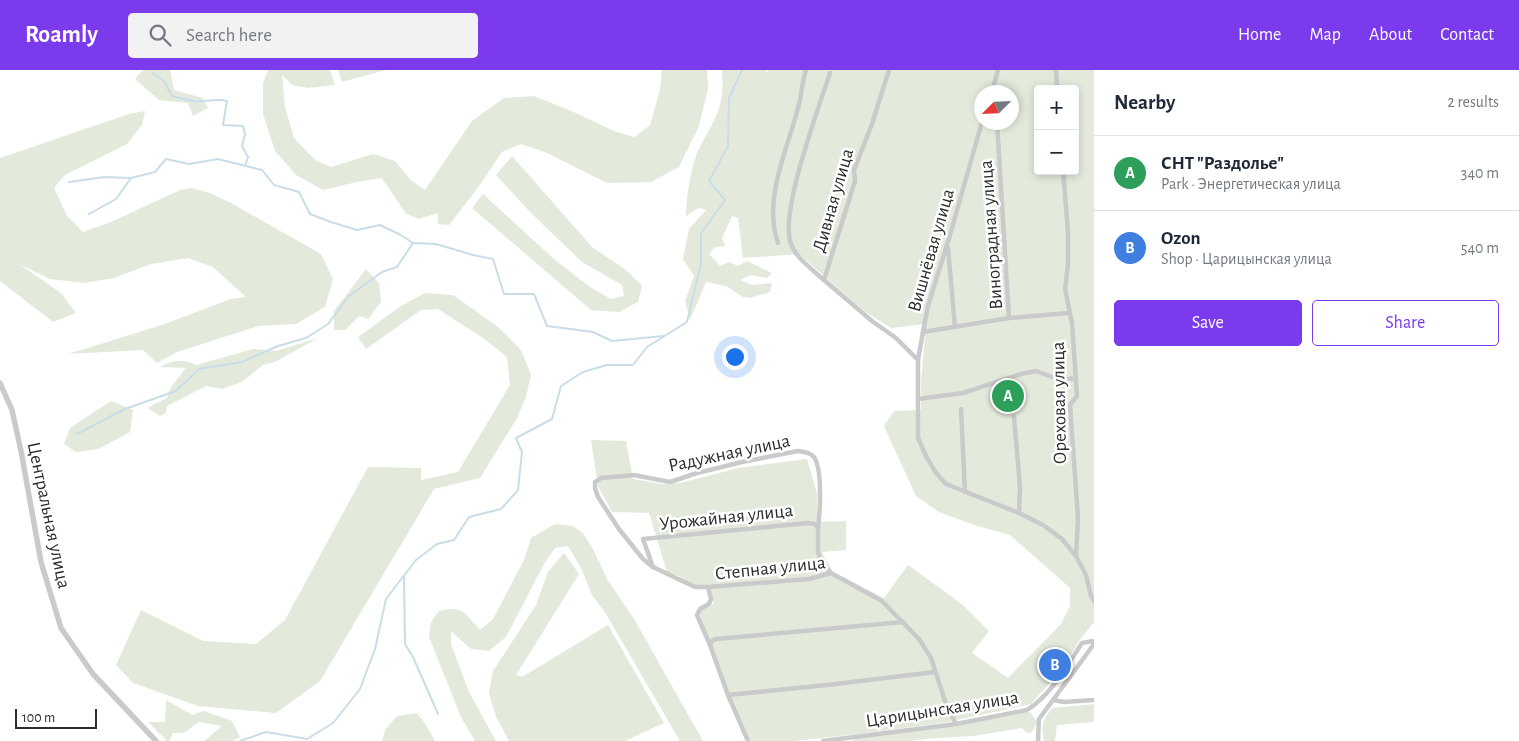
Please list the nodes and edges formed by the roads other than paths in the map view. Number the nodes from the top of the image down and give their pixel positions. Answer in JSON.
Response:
{"nodes":[{"id":1,"x":806,"y":70,"type":"edge"},
{"id":2,"x":889,"y":70,"type":"edge"},
{"id":3,"x":998,"y":70,"type":"edge"},
{"id":4,"x":1056,"y":70,"type":"edge"},
{"id":5,"x":830,"y":73,"type":"dead end"},
{"id":6,"x":994,"y":85,"type":"edge"},
{"id":7,"x":1057,"y":85,"type":"edge"},
{"id":8,"x":980,"y":130,"type":"edge"},
{"id":9,"x":997,"y":130,"type":"edge"},
{"id":10,"x":1063,"y":175,"type":"edge"},
{"id":11,"x":778,"y":243,"type":"dead end"},
{"id":12,"x":948,"y":244,"type":"junction"},
{"id":13,"x":824,"y":280,"type":"junction"},
{"id":14,"x":1068,"y":312,"type":"junction"},
{"id":15,"x":1009,"y":318,"type":"junction"},
{"id":16,"x":955,"y":327,"type":"junction"},
{"id":17,"x":923,"y":332,"type":"junction"},
{"id":18,"x":918,"y":360,"type":"junction"},
{"id":19,"x":1076,"y":378,"type":"junction"},
{"id":20,"x":0,"y":383,"type":"edge"},
{"id":21,"x":918,"y":399,"type":"junction"},
{"id":22,"x":961,"y":409,"type":"dead end"},
{"id":23,"x":1014,"y":417,"type":"dead end"},
{"id":24,"x":966,"y":492,"type":"junction"},
{"id":25,"x":1019,"y":514,"type":"junction"},
{"id":26,"x":818,"y":527,"type":"junction"},
{"id":27,"x":1076,"y":556,"type":"junction"},
{"id":28,"x":653,"y":567,"type":"junction"},
{"id":29,"x":831,"y":573,"type":"junction"},
{"id":30,"x":708,"y":587,"type":"junction"},
{"id":31,"x":1094,"y":602,"type":"edge"},
{"id":32,"x":903,"y":622,"type":"junction"},
{"id":33,"x":1094,"y":643,"type":"edge"},
{"id":34,"x":710,"y":645,"type":"junction"},
{"id":35,"x":935,"y":672,"type":"junction"},
{"id":36,"x":728,"y":695,"type":"junction"},
{"id":37,"x":1053,"y":700,"type":"junction"},
{"id":38,"x":1094,"y":700,"type":"edge"},
{"id":39,"x":956,"y":724,"type":"junction"},
{"id":40,"x":156,"y":741,"type":"edge"},
{"id":41,"x":748,"y":741,"type":"edge"},
{"id":42,"x":823,"y":741,"type":"edge"},
{"id":43,"x":1038,"y":741,"type":"edge"}],
"edges":[{"from":1,"to":11,"type":"street"},
{"from":2,"to":13,"type":"street","name":"Дивная улица"},
{"from":3,"to":6,"type":"street"},
{"from":4,"to":7,"type":"street"},
{"from":5,"to":13,"type":"street"},
{"from":8,"to":12,"type":"street","name":"Вишнёвая улица"},
{"from":9,"to":15,"type":"street","name":"Виноградная улица"},
{"from":10,"to":14,"type":"street","name":"Ореховая улица"},
{"from":12,"to":16,"type":"street"},
{"from":12,"to":17,"type":"street","name":"Вишнёвая улица"},
{"from":13,"to":18,"type":"street","name":"Дивная улица"},
{"from":14,"to":15,"type":"street","name":"Виноградная улица"},
{"from":14,"to":19,"type":"street","name":"Ореховая улица"},
{"from":15,"to":16,"type":"street","name":"Вишнёвая улица"},
{"from":16,"to":17,"type":"street","name":"Вишнёвая улица"},
{"from":17,"to":18,"type":"street"},
{"from":18,"to":21,"type":"street"},
{"from":19,"to":21,"type":"street"},
{"from":19,"to":27,"type":"street","name":"Ореховая улица"},
{"from":20,"to":40,"type":"street","name":"Центральная улица"},
{"from":21,"to":24,"type":"street"},
{"from":22,"to":24,"type":"street"},
{"from":23,"to":25,"type":"street"},
{"from":24,"to":25,"type":"street"},
{"from":25,"to":27,"type":"street"},
{"from":26,"to":28,"type":"street","name":"Урожайная улица"},
{"from":26,"to":28,"type":"street","name":"Радужная улица"},
{"from":26,"to":29,"type":"street","name":"Урожайная улица"},
{"from":27,"to":31,"type":"street","name":"Ореховая улица"},
{"from":28,"to":30,"type":"street"},
{"from":29,"to":30,"type":"street","name":"Степная улица"},
{"from":29,"to":32,"type":"street","name":"Степная улица"},
{"from":30,"to":34,"type":"street","name":"Степная улица"},
{"from":32,"to":34,"type":"street"},
{"from":32,"to":35,"type":"street","name":"Степная улица"},
{"from":33,"to":37,"type":"street"},
{"from":33,"to":39,"type":"street","name":"Царицынская улица"},
{"from":34,"to":36,"type":"street","name":"Степная улица"},
{"from":35,"to":36,"type":"street"},
{"from":35,"to":39,"type":"street","name":"Степная улица"},
{"from":36,"to":41,"type":"street","name":"Степная улица"},
{"from":37,"to":38,"type":"street"},
{"from":37,"to":43,"type":"street"},
{"from":39,"to":42,"type":"street","name":"Царицынская улица"}]}
